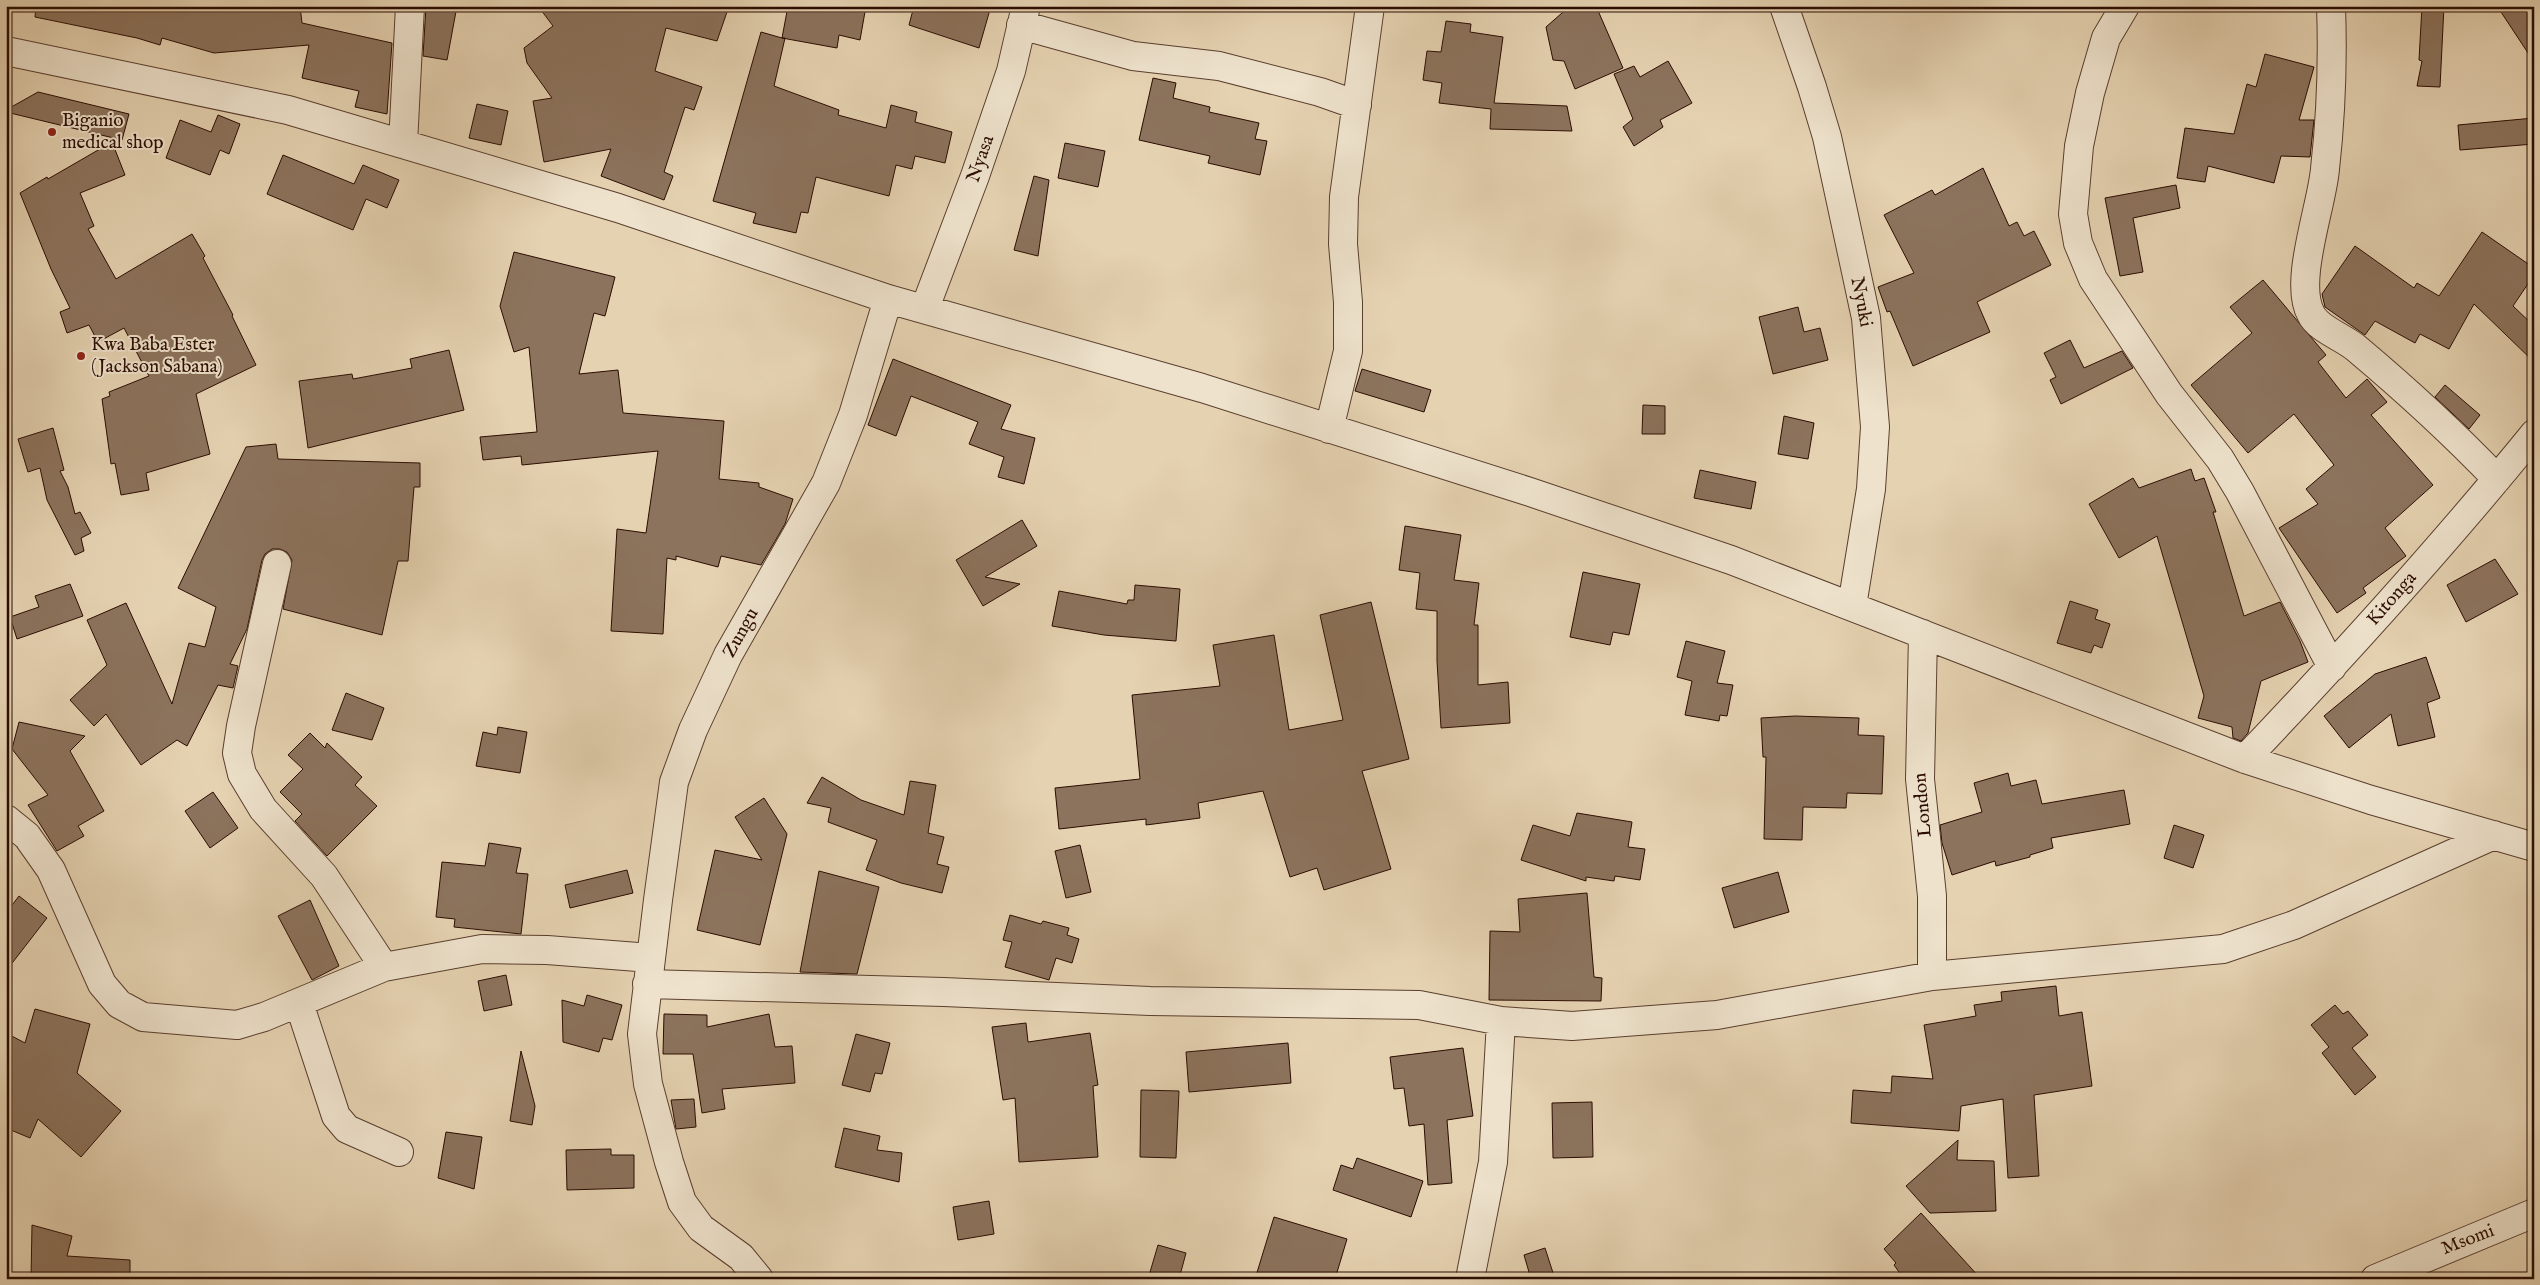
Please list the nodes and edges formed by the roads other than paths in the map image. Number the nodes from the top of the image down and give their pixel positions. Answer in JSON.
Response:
{"nodes":[{"id":1,"x":410,"y":6,"type":"edge"},
{"id":2,"x":1370,"y":6,"type":"edge"},
{"id":3,"x":1784,"y":6,"type":"edge"},
{"id":4,"x":2125,"y":6,"type":"edge"},
{"id":5,"x":2331,"y":6,"type":"edge"},
{"id":6,"x":1024,"y":16,"type":"edge"},
{"id":7,"x":6,"y":51,"type":"edge"},
{"id":8,"x":1357,"y":105,"type":"junction"},
{"id":9,"x":403,"y":144,"type":"junction"},
{"id":10,"x":888,"y":299,"type":"junction"},
{"id":11,"x":925,"y":308,"type":"junction"},
{"id":12,"x":1329,"y":429,"type":"junction"},
{"id":13,"x":2534,"y":434,"type":"edge"},
{"id":14,"x":2497,"y":479,"type":"junction"},
{"id":15,"x":277,"y":564,"type":"dead end"},
{"id":16,"x":1852,"y":606,"type":"junction"},
{"id":17,"x":1923,"y":634,"type":"junction"},
{"id":18,"x":2332,"y":667,"type":"junction"},
{"id":19,"x":2245,"y":759,"type":"junction"},
{"id":20,"x":6,"y":819,"type":"edge"},
{"id":21,"x":2494,"y":835,"type":"junction"},
{"id":22,"x":2534,"y":846,"type":"edge"},
{"id":23,"x":651,"y":958,"type":"junction"},
{"id":24,"x":384,"y":967,"type":"junction"},
{"id":25,"x":1932,"y":976,"type":"junction"},
{"id":26,"x":648,"y":984,"type":"junction"},
{"id":27,"x":298,"y":1003,"type":"junction"},
{"id":28,"x":1501,"y":1021,"type":"junction"},
{"id":29,"x":399,"y":1152,"type":"dead end"},
{"id":30,"x":2534,"y":1213,"type":"edge"},
{"id":31,"x":759,"y":1279,"type":"edge"},
{"id":32,"x":1470,"y":1279,"type":"edge"},
{"id":33,"x":2375,"y":1279,"type":"edge"}],
"edges":[{"from":1,"to":9,"type":"street"},
{"from":2,"to":8,"type":"street"},
{"from":3,"to":16,"type":"street","name":"Nyuki"},
{"from":4,"to":18,"type":"street"},
{"from":5,"to":14,"type":"street"},
{"from":6,"to":8,"type":"street"},
{"from":6,"to":11,"type":"street","name":"Nyasa"},
{"from":7,"to":9,"type":"street"},
{"from":8,"to":12,"type":"street"},
{"from":9,"to":10,"type":"street"},
{"from":10,"to":11,"type":"street"},
{"from":10,"to":23,"type":"street","name":"Zungu"},
{"from":11,"to":12,"type":"street"},
{"from":12,"to":16,"type":"street"},
{"from":13,"to":14,"type":"street","name":"Kitonga"},
{"from":14,"to":18,"type":"street","name":"Kitonga"},
{"from":15,"to":24,"type":"street"},
{"from":16,"to":17,"type":"street"},
{"from":17,"to":19,"type":"street"},
{"from":17,"to":25,"type":"street","name":"London"},
{"from":18,"to":19,"type":"street","name":"Kitonga"},
{"from":19,"to":21,"type":"street"},
{"from":20,"to":27,"type":"street"},
{"from":21,"to":22,"type":"street"},
{"from":21,"to":25,"type":"street"},
{"from":23,"to":24,"type":"street"},
{"from":23,"to":26,"type":"street","name":"Zungu"},
{"from":24,"to":27,"type":"street"},
{"from":25,"to":28,"type":"street"},
{"from":26,"to":28,"type":"street"},
{"from":26,"to":31,"type":"street","name":"Zungu"},
{"from":27,"to":29,"type":"street"},
{"from":28,"to":32,"type":"street"},
{"from":30,"to":33,"type":"street","name":"Msomi"}]}
